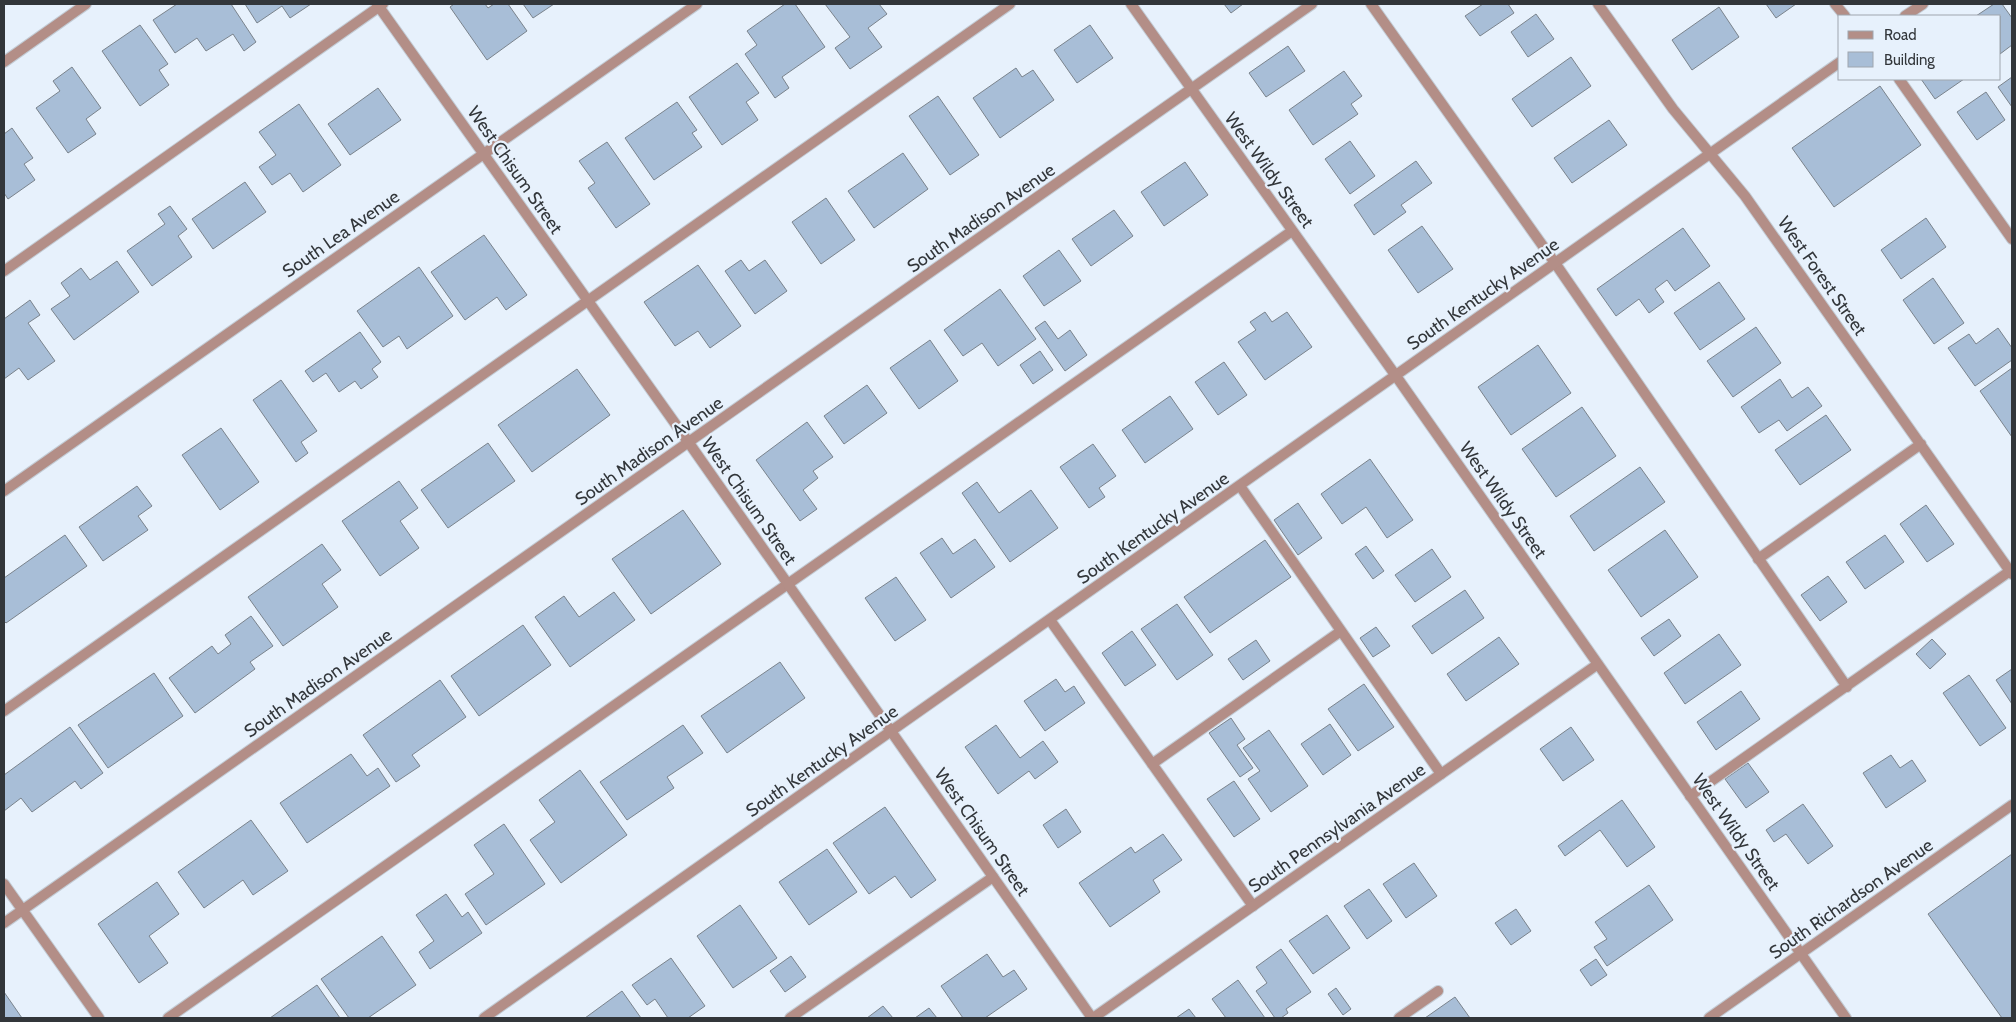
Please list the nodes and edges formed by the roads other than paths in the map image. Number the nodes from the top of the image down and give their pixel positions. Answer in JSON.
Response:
{"nodes":[{"id":1,"x":86,"y":4,"type":"edge"},
{"id":2,"x":697,"y":4,"type":"edge"},
{"id":3,"x":1010,"y":4,"type":"edge"},
{"id":4,"x":1131,"y":4,"type":"edge"},
{"id":5,"x":1312,"y":4,"type":"edge"},
{"id":6,"x":1371,"y":4,"type":"edge"},
{"id":7,"x":1598,"y":4,"type":"edge"},
{"id":8,"x":1835,"y":4,"type":"edge"},
{"id":9,"x":1923,"y":4,"type":"edge"},
{"id":10,"x":380,"y":5,"type":"edge"},
{"id":11,"x":1844,"y":15,"type":"edge"},
{"id":12,"x":1907,"y":15,"type":"edge"},
{"id":13,"x":4,"y":62,"type":"edge"},
{"id":14,"x":1838,"y":63,"type":"edge"},
{"id":15,"x":1900,"y":80,"type":"edge"},
{"id":16,"x":1192,"y":90,"type":"junction"},
{"id":17,"x":1709,"y":153,"type":"junction"},
{"id":18,"x":483,"y":154,"type":"junction"},
{"id":19,"x":1292,"y":231,"type":"junction"},
{"id":20,"x":2012,"y":239,"type":"edge"},
{"id":21,"x":1555,"y":263,"type":"junction"},
{"id":22,"x":4,"y":271,"type":"edge"},
{"id":23,"x":587,"y":300,"type":"junction"},
{"id":24,"x":1396,"y":376,"type":"junction"},
{"id":25,"x":689,"y":443,"type":"junction"},
{"id":26,"x":1921,"y":444,"type":"junction"},
{"id":27,"x":1240,"y":486,"type":"junction"},
{"id":28,"x":4,"y":491,"type":"edge"},
{"id":29,"x":1758,"y":559,"type":"junction"},
{"id":30,"x":2011,"y":572,"type":"edge"},
{"id":31,"x":788,"y":585,"type":"junction"},
{"id":32,"x":1050,"y":620,"type":"junction"},
{"id":33,"x":1341,"y":631,"type":"junction"},
{"id":34,"x":1598,"y":664,"type":"junction"},
{"id":35,"x":1847,"y":687,"type":"junction"},
{"id":36,"x":4,"y":711,"type":"edge"},
{"id":37,"x":892,"y":732,"type":"junction"},
{"id":38,"x":1152,"y":764,"type":"junction"},
{"id":39,"x":1441,"y":774,"type":"junction"},
{"id":40,"x":1690,"y":796,"type":"junction"},
{"id":41,"x":2012,"y":805,"type":"edge"},
{"id":42,"x":993,"y":877,"type":"junction"},
{"id":43,"x":4,"y":884,"type":"edge"},
{"id":44,"x":1253,"y":906,"type":"junction"},
{"id":45,"x":22,"y":910,"type":"junction"},
{"id":46,"x":4,"y":923,"type":"edge"},
{"id":47,"x":1801,"y":954,"type":"junction"},
{"id":48,"x":1438,"y":991,"type":"dead end"},
{"id":49,"x":99,"y":1018,"type":"edge"},
{"id":50,"x":168,"y":1018,"type":"edge"},
{"id":51,"x":484,"y":1018,"type":"edge"},
{"id":52,"x":790,"y":1018,"type":"edge"},
{"id":53,"x":1093,"y":1018,"type":"edge"},
{"id":54,"x":1399,"y":1018,"type":"edge"},
{"id":55,"x":1709,"y":1018,"type":"edge"},
{"id":56,"x":1846,"y":1018,"type":"edge"}],
"edges":[{"from":1,"to":13,"type":"street"},
{"from":2,"to":18,"type":"street","name":"South Lea Avenue"},
{"from":3,"to":23,"type":"street"},
{"from":4,"to":16,"type":"street","name":"West Wildy Street"},
{"from":5,"to":16,"type":"street","name":"South Madison Avenue"},
{"from":6,"to":21,"type":"street"},
{"from":7,"to":17,"type":"street","name":"West Forest Street"},
{"from":8,"to":11,"type":"street"},
{"from":9,"to":12,"type":"street"},
{"from":10,"to":18,"type":"street","name":"West Chisum Street"},
{"from":10,"to":22,"type":"street"},
{"from":14,"to":17,"type":"street","name":"South Kentucky Avenue"},
{"from":15,"to":20,"type":"street"},
{"from":16,"to":19,"type":"street","name":"West Wildy Street"},
{"from":16,"to":25,"type":"street","name":"South Madison Avenue"},
{"from":17,"to":21,"type":"street","name":"South Kentucky Avenue"},
{"from":17,"to":26,"type":"street","name":"West Forest Street"},
{"from":18,"to":23,"type":"street","name":"West Chisum Street"},
{"from":18,"to":28,"type":"street","name":"South Lea Avenue"},
{"from":19,"to":24,"type":"street","name":"West Wildy Street"},
{"from":19,"to":31,"type":"street"},
{"from":21,"to":24,"type":"street","name":"South Kentucky Avenue"},
{"from":21,"to":29,"type":"street"},
{"from":23,"to":25,"type":"street","name":"West Chisum Street"},
{"from":23,"to":36,"type":"street"},
{"from":24,"to":27,"type":"street","name":"South Kentucky Avenue"},
{"from":24,"to":34,"type":"street","name":"West Wildy Street"},
{"from":25,"to":31,"type":"street","name":"West Chisum Street"},
{"from":25,"to":45,"type":"street","name":"South Madison Avenue"},
{"from":26,"to":29,"type":"street"},
{"from":26,"to":30,"type":"street","name":"West Forest Street"},
{"from":27,"to":32,"type":"street","name":"South Kentucky Avenue"},
{"from":27,"to":33,"type":"street"},
{"from":29,"to":35,"type":"street"},
{"from":30,"to":35,"type":"street"},
{"from":31,"to":37,"type":"street","name":"West Chisum Street"},
{"from":31,"to":50,"type":"street"},
{"from":32,"to":37,"type":"street","name":"South Kentucky Avenue"},
{"from":32,"to":38,"type":"street"},
{"from":33,"to":38,"type":"street"},
{"from":33,"to":39,"type":"street"},
{"from":34,"to":39,"type":"street","name":"South Pennsylvania Avenue"},
{"from":34,"to":40,"type":"street","name":"West Wildy Street"},
{"from":35,"to":40,"type":"street"},
{"from":37,"to":42,"type":"street","name":"West Chisum Street"},
{"from":37,"to":51,"type":"street","name":"South Kentucky Avenue"},
{"from":38,"to":44,"type":"street"},
{"from":39,"to":44,"type":"street","name":"South Pennsylvania Avenue"},
{"from":40,"to":47,"type":"street","name":"West Wildy Street"},
{"from":41,"to":47,"type":"street","name":"South Richardson Avenue"},
{"from":42,"to":52,"type":"street"},
{"from":42,"to":53,"type":"street","name":"West Chisum Street"},
{"from":43,"to":45,"type":"street"},
{"from":44,"to":53,"type":"street","name":"South Pennsylvania Avenue"},
{"from":45,"to":46,"type":"street","name":"South Madison Avenue"},
{"from":45,"to":49,"type":"street"},
{"from":47,"to":55,"type":"street","name":"South Richardson Avenue"},
{"from":47,"to":56,"type":"street","name":"West Wildy Street"},
{"from":48,"to":54,"type":"street"}]}
